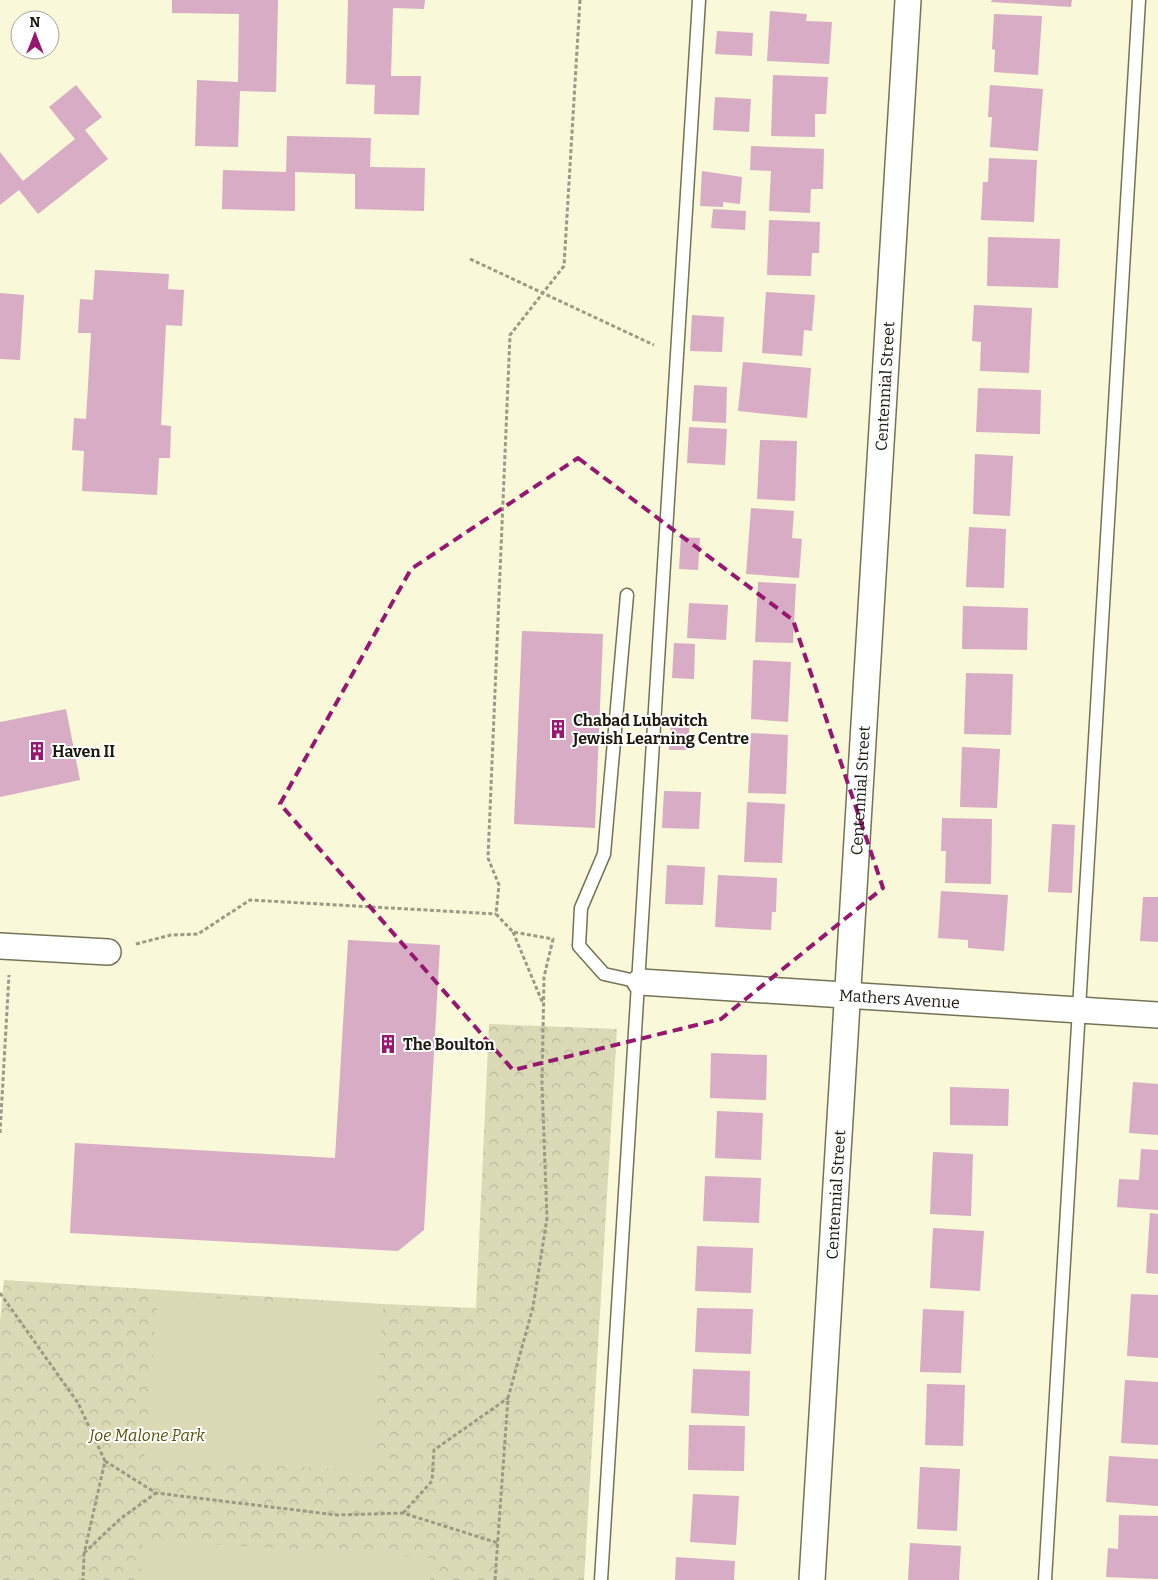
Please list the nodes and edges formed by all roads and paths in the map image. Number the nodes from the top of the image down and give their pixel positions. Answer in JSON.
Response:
{"nodes":[{"id":1,"x":580,"y":0,"type":"edge"},
{"id":2,"x":699,"y":0,"type":"edge"},
{"id":3,"x":908,"y":0,"type":"edge"},
{"id":4,"x":1139,"y":0,"type":"edge"},
{"id":5,"x":470,"y":259,"type":"dead end"},
{"id":6,"x":543,"y":294,"type":"junction"},
{"id":7,"x":677,"y":356,"type":"junction"},
{"id":8,"x":627,"y":595,"type":"dead end"},
{"id":9,"x":496,"y":914,"type":"junction"},
{"id":10,"x":512,"y":932,"type":"junction"},
{"id":11,"x":5,"y":947,"type":"edge"},
{"id":12,"x":108,"y":952,"type":"joint"},
{"id":13,"x":640,"y":982,"type":"junction"},
{"id":14,"x":848,"y":995,"type":"junction"},
{"id":15,"x":545,"y":1009,"type":"junction"},
{"id":16,"x":1079,"y":1010,"type":"junction"},
{"id":17,"x":1158,"y":1015,"type":"edge"},
{"id":18,"x":0,"y":1133,"type":"edge"},
{"id":19,"x":0,"y":1293,"type":"edge"},
{"id":20,"x":508,"y":1398,"type":"junction"},
{"id":21,"x":105,"y":1461,"type":"junction"},
{"id":22,"x":156,"y":1493,"type":"junction"},
{"id":23,"x":403,"y":1513,"type":"junction"},
{"id":24,"x":498,"y":1543,"type":"junction"},
{"id":25,"x":84,"y":1554,"type":"junction"},
{"id":26,"x":83,"y":1580,"type":"edge"},
{"id":27,"x":495,"y":1580,"type":"edge"},
{"id":28,"x":601,"y":1580,"type":"edge"},
{"id":29,"x":812,"y":1580,"type":"edge"},
{"id":30,"x":1045,"y":1580,"type":"edge"}],
"edges":[{"from":1,"to":6,"type":"path"},
{"from":2,"to":7,"type":"lane"},
{"from":3,"to":14,"type":"street","name":"Centennial Street"},
{"from":4,"to":16,"type":"lane"},
{"from":5,"to":6,"type":"path"},
{"from":6,"to":7,"type":"path"},
{"from":6,"to":9,"type":"path"},
{"from":7,"to":13,"type":"lane"},
{"from":8,"to":13,"type":"lane"},
{"from":9,"to":10,"type":"path"},
{"from":9,"to":12,"type":"path"},
{"from":10,"to":15,"type":"path"},
{"from":10,"to":15,"type":"path"},
{"from":11,"to":12,"type":"street"},
{"from":11,"to":18,"type":"path"},
{"from":13,"to":14,"type":"street","name":"Mathers Avenue"},
{"from":13,"to":28,"type":"lane"},
{"from":14,"to":16,"type":"street","name":"Mathers Avenue"},
{"from":14,"to":29,"type":"street","name":"Centennial Street"},
{"from":15,"to":20,"type":"path"},
{"from":16,"to":17,"type":"street","name":"Mathers Avenue"},
{"from":16,"to":30,"type":"lane"},
{"from":19,"to":21,"type":"path"},
{"from":20,"to":23,"type":"path"},
{"from":20,"to":24,"type":"path"},
{"from":21,"to":22,"type":"path"},
{"from":21,"to":25,"type":"path"},
{"from":22,"to":23,"type":"path"},
{"from":22,"to":25,"type":"path"},
{"from":23,"to":24,"type":"path"},
{"from":24,"to":27,"type":"path"},
{"from":25,"to":26,"type":"path"}]}
